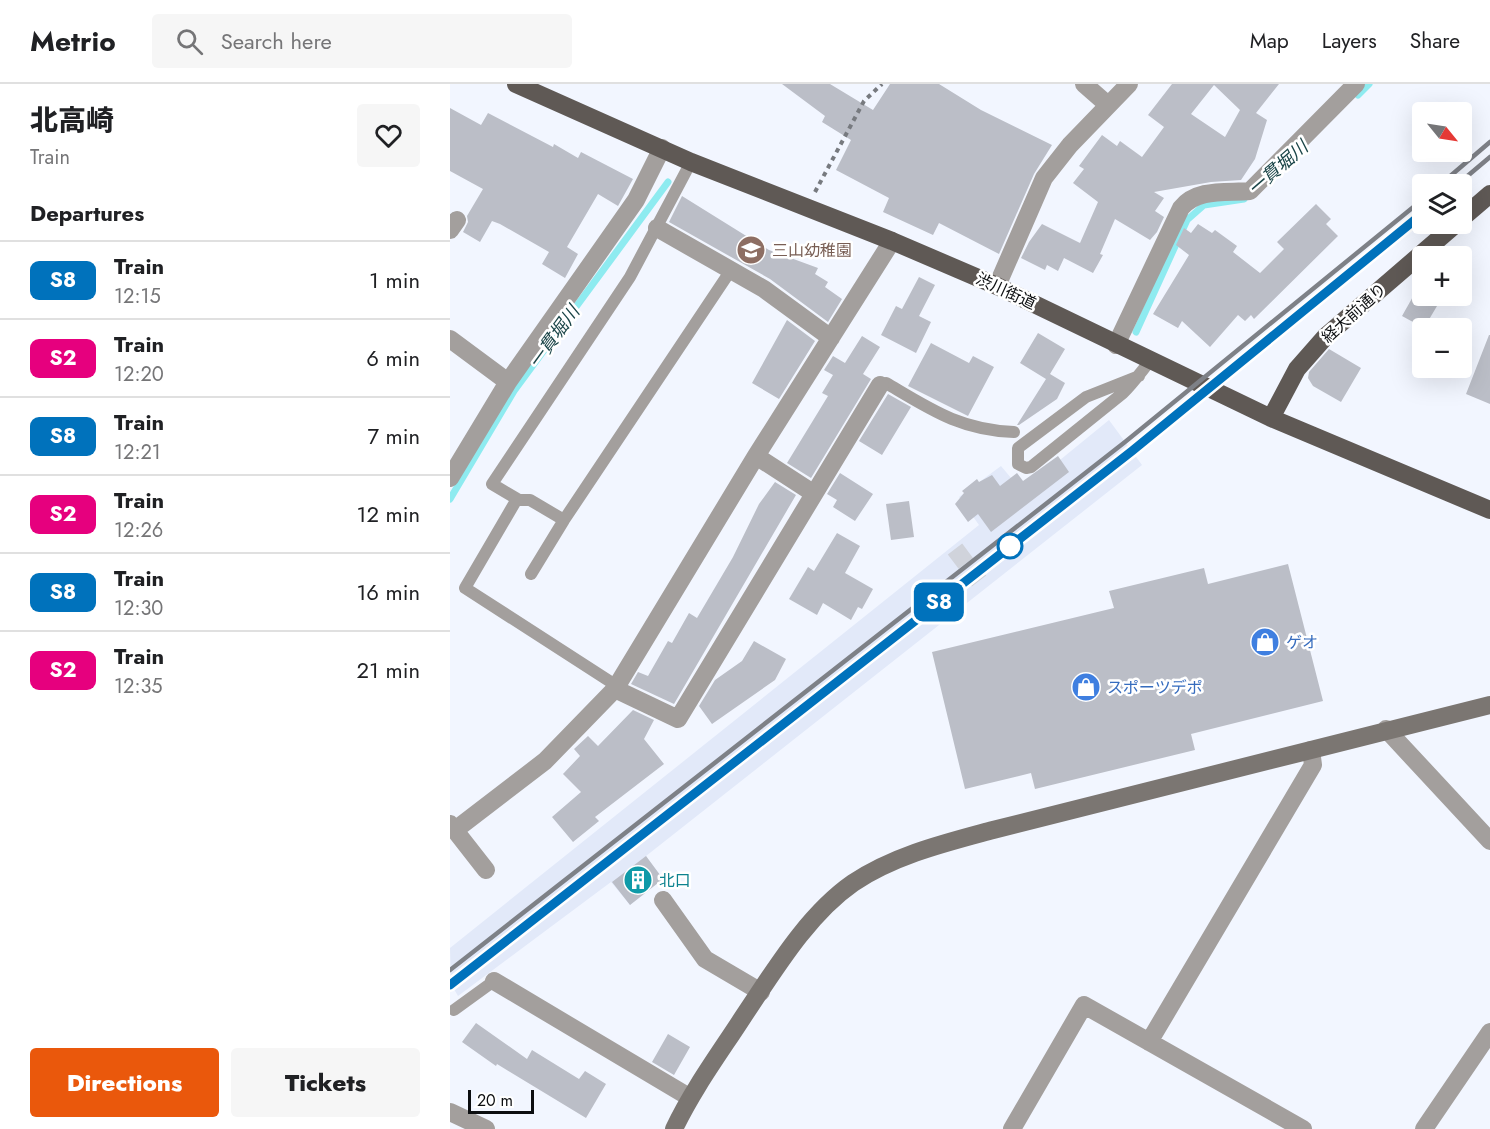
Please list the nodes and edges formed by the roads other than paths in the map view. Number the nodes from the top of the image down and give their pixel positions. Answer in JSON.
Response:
{"nodes":[{"id":1,"x":516,"y":84,"type":"edge"},
{"id":2,"x":1084,"y":84,"type":"edge"},
{"id":3,"x":1129,"y":84,"type":"edge"},
{"id":4,"x":1356,"y":84,"type":"edge"},
{"id":5,"x":1108,"y":105,"type":"junction"},
{"id":6,"x":662,"y":148,"type":"junction"},
{"id":7,"x":691,"y":162,"type":"junction"},
{"id":8,"x":1490,"y":194,"type":"edge"},
{"id":9,"x":1472,"y":210,"type":"edge"},
{"id":10,"x":657,"y":228,"type":"junction"},
{"id":11,"x":1444,"y":234,"type":"edge"},
{"id":12,"x":892,"y":241,"type":"junction"},
{"id":13,"x":731,"y":270,"type":"junction"},
{"id":14,"x":996,"y":286,"type":"junction"},
{"id":15,"x":831,"y":338,"type":"junction"},
{"id":16,"x":450,"y":339,"type":"edge"},
{"id":17,"x":1116,"y":345,"type":"junction"},
{"id":18,"x":1150,"y":361,"type":"junction"},
{"id":19,"x":1138,"y":376,"type":"junction"},
{"id":20,"x":507,"y":382,"type":"junction"},
{"id":21,"x":880,"y":385,"type":"joint"},
{"id":22,"x":1271,"y":418,"type":"junction"},
{"id":23,"x":1014,"y":432,"type":"dead end"},
{"id":24,"x":756,"y":456,"type":"junction"},
{"id":25,"x":450,"y":478,"type":"edge"},
{"id":26,"x":813,"y":494,"type":"junction"},
{"id":27,"x":517,"y":499,"type":"junction"},
{"id":28,"x":1490,"y":510,"type":"edge"},
{"id":29,"x":564,"y":520,"type":"junction"},
{"id":30,"x":531,"y":574,"type":"dead end"},
{"id":31,"x":616,"y":687,"type":"junction"},
{"id":32,"x":1490,"y":705,"type":"edge"},
{"id":33,"x":1386,"y":729,"type":"junction"},
{"id":34,"x":1311,"y":750,"type":"junction"},
{"id":35,"x":453,"y":827,"type":"edge"},
{"id":36,"x":1490,"y":841,"type":"edge"},
{"id":37,"x":486,"y":870,"type":"dead end"},
{"id":38,"x":663,"y":900,"type":"dead end"},
{"id":39,"x":494,"y":981,"type":"joint"},
{"id":40,"x":761,"y":992,"type":"junction"},
{"id":41,"x":454,"y":1010,"type":"dead end"},
{"id":42,"x":1490,"y":1032,"type":"edge"},
{"id":43,"x":1149,"y":1042,"type":"junction"},
{"id":44,"x":689,"y":1097,"type":"junction"},
{"id":45,"x":450,"y":1112,"type":"edge"},
{"id":46,"x":486,"y":1129,"type":"edge"},
{"id":47,"x":674,"y":1129,"type":"edge"},
{"id":48,"x":1012,"y":1129,"type":"edge"},
{"id":49,"x":1303,"y":1129,"type":"edge"},
{"id":50,"x":1424,"y":1129,"type":"edge"}],
"edges":[{"from":1,"to":6,"type":"main road","name":"渋川街道"},
{"from":2,"to":5,"type":"street"},
{"from":3,"to":5,"type":"street"},
{"from":4,"to":17,"type":"street"},
{"from":5,"to":14,"type":"street"},
{"from":6,"to":7,"type":"main road","name":"渋川街道"},
{"from":6,"to":20,"type":"street"},
{"from":7,"to":10,"type":"lane"},
{"from":7,"to":12,"type":"main road","name":"渋川街道"},
{"from":8,"to":9,"type":"main road"},
{"from":10,"to":13,"type":"street"},
{"from":10,"to":27,"type":"lane"},
{"from":11,"to":22,"type":"main road","name":"経大前通り"},
{"from":12,"to":14,"type":"main road","name":"渋川街道"},
{"from":12,"to":15,"type":"street"},
{"from":13,"to":15,"type":"street"},
{"from":13,"to":29,"type":"lane"},
{"from":14,"to":17,"type":"main road","name":"渋川街道"},
{"from":15,"to":24,"type":"street"},
{"from":16,"to":20,"type":"street"},
{"from":17,"to":18,"type":"main road","name":"渋川街道"},
{"from":18,"to":19,"type":"lane"},
{"from":18,"to":22,"type":"main road","name":"渋川街道"},
{"from":19,"to":19,"type":"lane"},
{"from":20,"to":25,"type":"street"},
{"from":21,"to":23,"type":"lane"},
{"from":21,"to":26,"type":"street"},
{"from":22,"to":28,"type":"main road","name":"渋川街道"},
{"from":24,"to":26,"type":"street"},
{"from":24,"to":31,"type":"street"},
{"from":26,"to":31,"type":"street"},
{"from":27,"to":29,"type":"lane"},
{"from":27,"to":31,"type":"lane"},
{"from":29,"to":30,"type":"lane"},
{"from":31,"to":35,"type":"street"},
{"from":32,"to":33,"type":"street"},
{"from":33,"to":34,"type":"street"},
{"from":33,"to":36,"type":"street"},
{"from":34,"to":40,"type":"street"},
{"from":34,"to":43,"type":"street"},
{"from":35,"to":37,"type":"street"},
{"from":38,"to":40,"type":"street"},
{"from":39,"to":41,"type":"lane"},
{"from":39,"to":44,"type":"street"},
{"from":40,"to":44,"type":"street"},
{"from":42,"to":50,"type":"street"},
{"from":43,"to":48,"type":"street"},
{"from":43,"to":49,"type":"street"},
{"from":44,"to":47,"type":"street"},
{"from":45,"to":46,"type":"street"}]}
